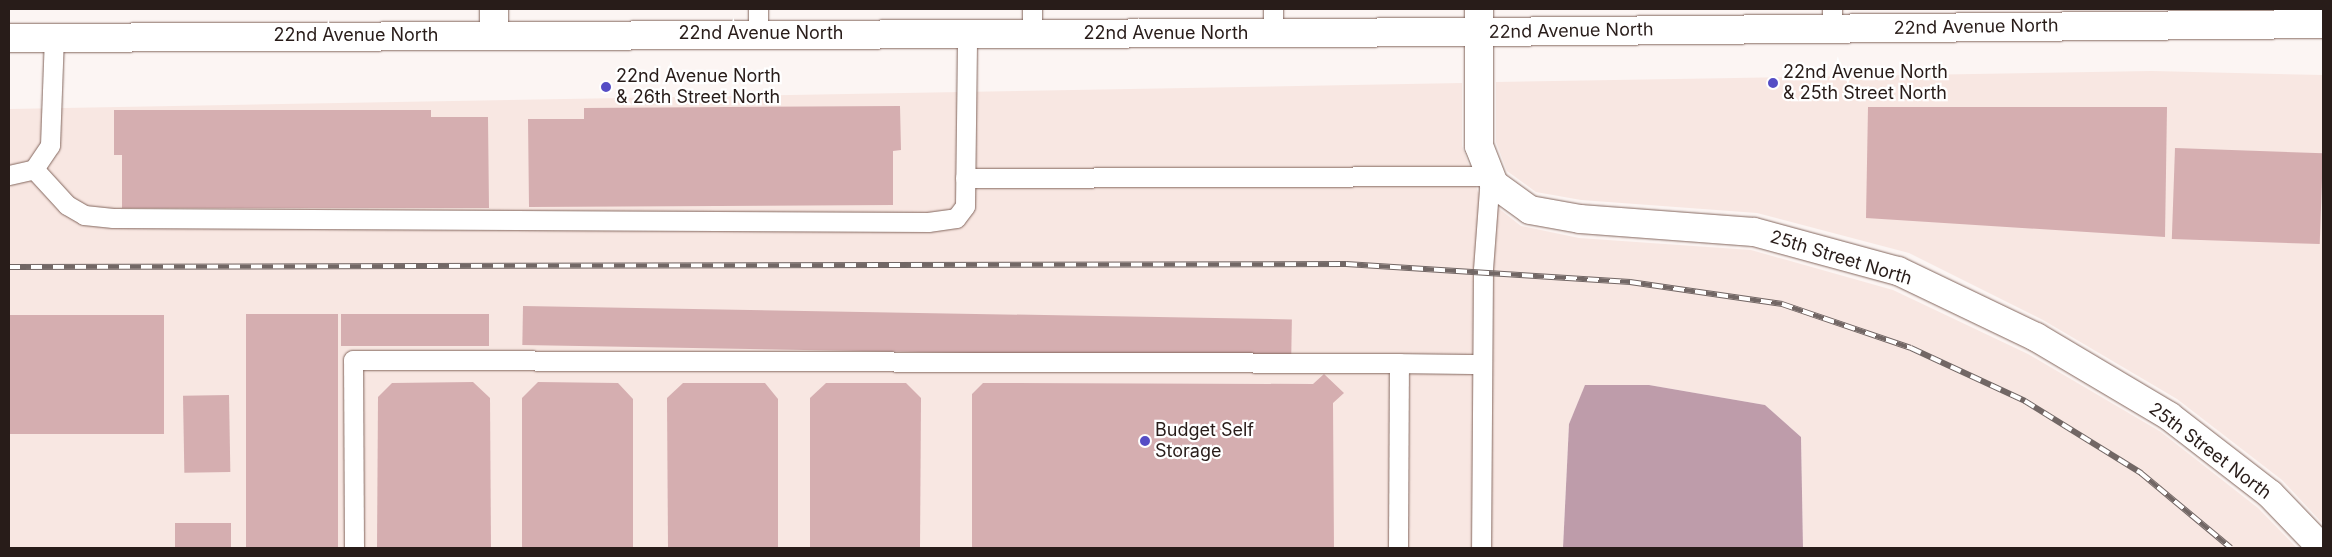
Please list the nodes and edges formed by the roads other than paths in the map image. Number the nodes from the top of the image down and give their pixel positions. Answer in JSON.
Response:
{"nodes":[{"id":1,"x":2094,"y":17,"type":"edge"},
{"id":2,"x":1832,"y":19,"type":"edge"},
{"id":3,"x":494,"y":21,"type":"edge"},
{"id":4,"x":758,"y":21,"type":"edge"},
{"id":5,"x":1032,"y":21,"type":"edge"},
{"id":6,"x":1273,"y":21,"type":"edge"},
{"id":7,"x":1479,"y":21,"type":"edge"},
{"id":8,"x":2323,"y":24,"type":"edge"},
{"id":9,"x":967,"y":33,"type":"junction"},
{"id":10,"x":54,"y":37,"type":"junction"},
{"id":11,"x":9,"y":38,"type":"edge"},
{"id":12,"x":34,"y":169,"type":"junction"},
{"id":13,"x":9,"y":175,"type":"edge"},
{"id":14,"x":1490,"y":176,"type":"junction"},
{"id":15,"x":965,"y":178,"type":"junction"},
{"id":16,"x":1399,"y":363,"type":"junction"},
{"id":17,"x":1482,"y":364,"type":"junction"},
{"id":18,"x":354,"y":548,"type":"edge"},
{"id":19,"x":1398,"y":548,"type":"edge"},
{"id":20,"x":1481,"y":548,"type":"edge"},
{"id":21,"x":2322,"y":548,"type":"edge"}],
"edges":[{"from":1,"to":2,"type":"main road","name":"22nd Avenue North"},
{"from":1,"to":8,"type":"main road","name":"22nd Avenue North"},
{"from":2,"to":7,"type":"main road","name":"22nd Avenue North"},
{"from":3,"to":4,"type":"main road","name":"22nd Avenue North"},
{"from":3,"to":10,"type":"main road","name":"22nd Avenue North"},
{"from":4,"to":9,"type":"main road","name":"22nd Avenue North"},
{"from":5,"to":6,"type":"main road","name":"22nd Avenue North"},
{"from":5,"to":9,"type":"main road","name":"22nd Avenue North"},
{"from":6,"to":7,"type":"main road","name":"22nd Avenue North"},
{"from":7,"to":14,"type":"main road","name":"25th Street North"},
{"from":9,"to":15,"type":"lane"},
{"from":10,"to":11,"type":"main road","name":"22nd Avenue North"},
{"from":10,"to":12,"type":"lane"},
{"from":12,"to":13,"type":"lane"},
{"from":12,"to":15,"type":"lane"},
{"from":14,"to":15,"type":"lane"},
{"from":14,"to":17,"type":"lane"},
{"from":14,"to":21,"type":"main road","name":"25th Street North"},
{"from":16,"to":17,"type":"lane"},
{"from":16,"to":18,"type":"lane"},
{"from":16,"to":19,"type":"lane"},
{"from":17,"to":20,"type":"lane"}]}
